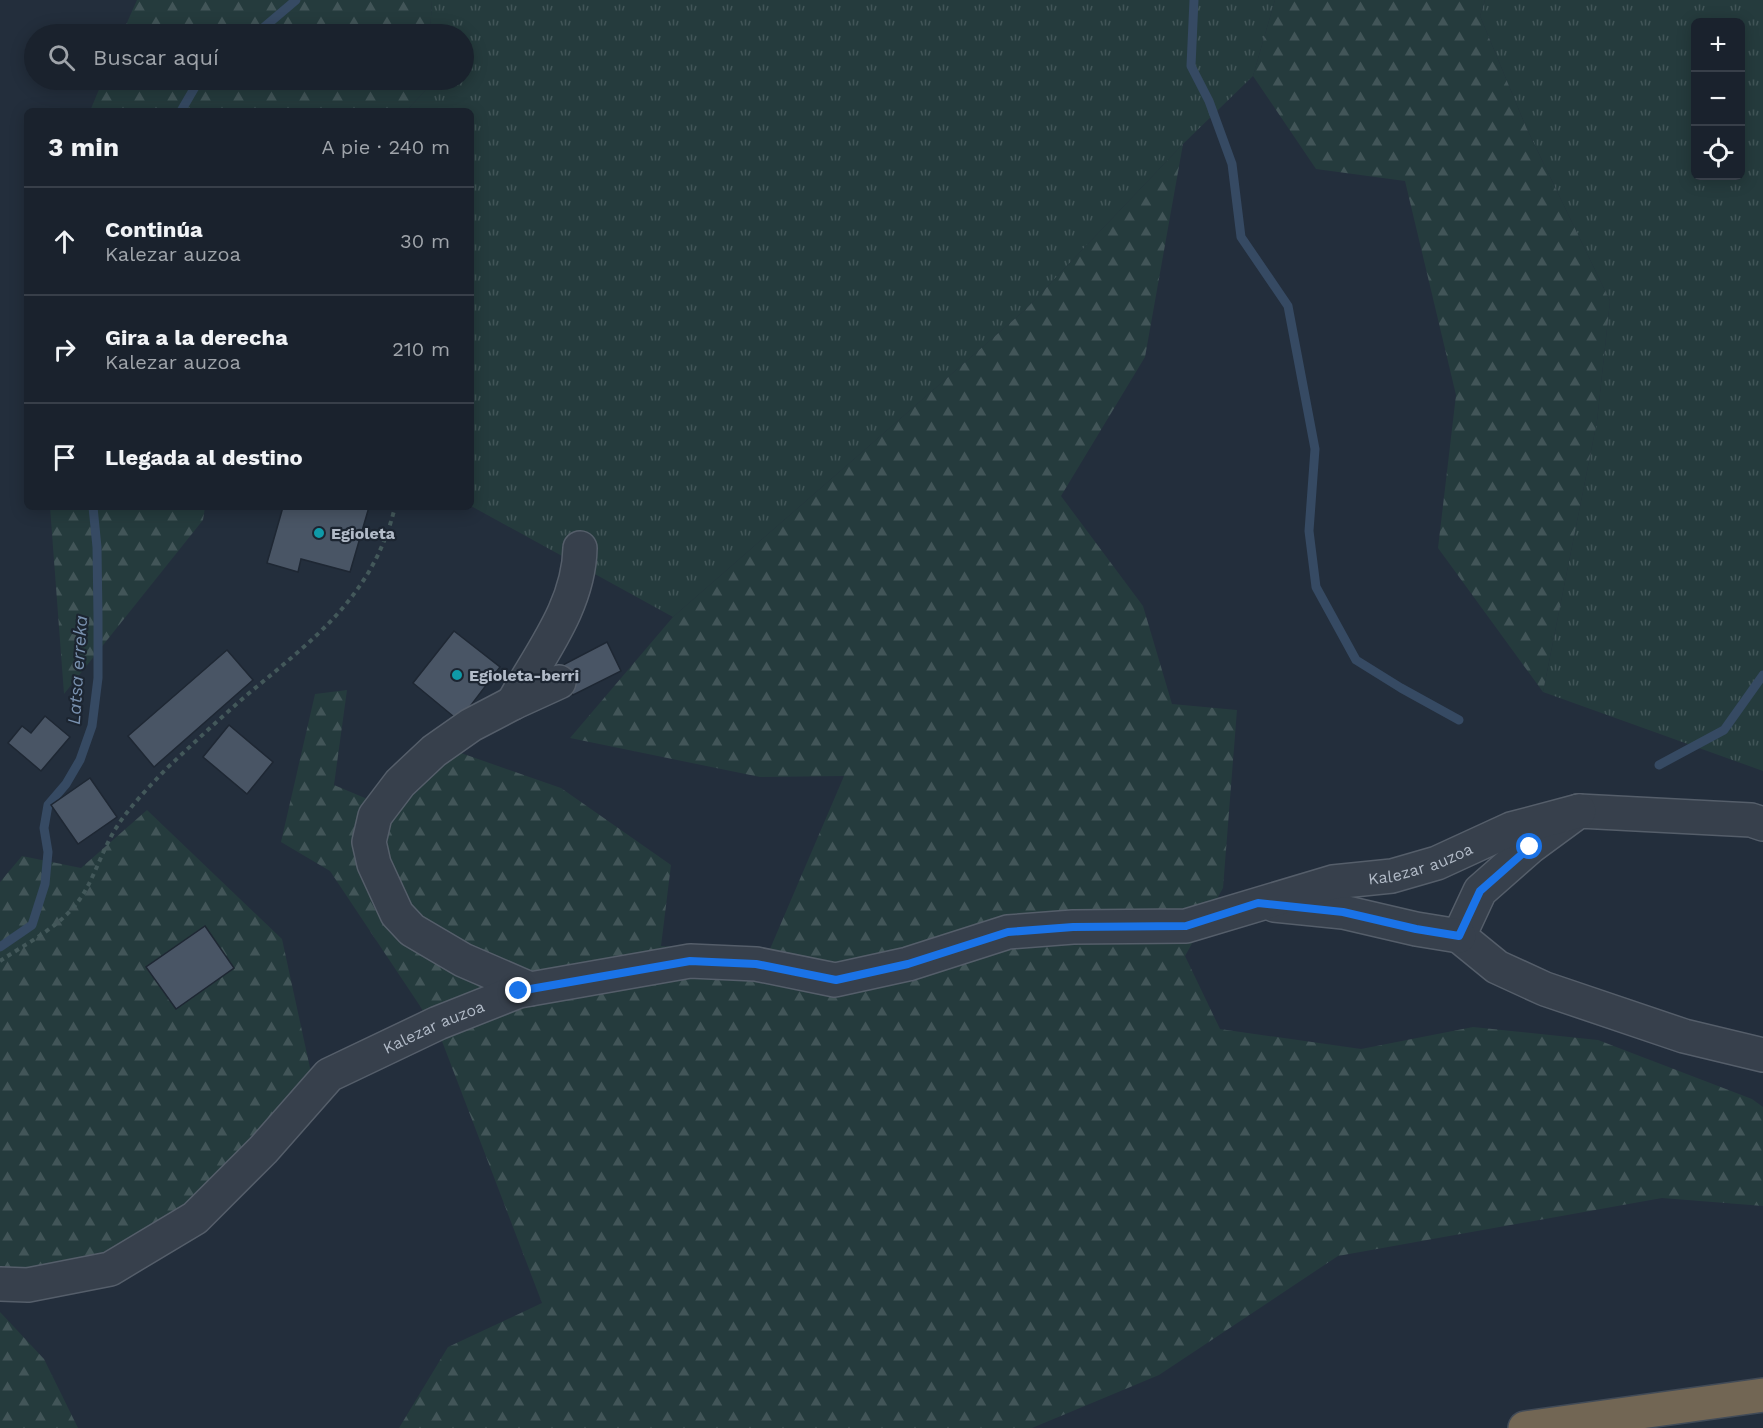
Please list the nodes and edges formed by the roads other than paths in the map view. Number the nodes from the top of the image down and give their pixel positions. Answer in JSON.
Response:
{"nodes":[{"id":1,"x":580,"y":548,"type":"dead end"},
{"id":2,"x":559,"y":682,"type":"dead end"},
{"id":3,"x":513,"y":703,"type":"junction"},
{"id":4,"x":1579,"y":811,"type":"junction"},
{"id":5,"x":1763,"y":824,"type":"edge"},
{"id":6,"x":1258,"y":903,"type":"junction"},
{"id":7,"x":1459,"y":936,"type":"junction"},
{"id":8,"x":530,"y":989,"type":"junction"},
{"id":9,"x":1763,"y":1055,"type":"edge"},
{"id":10,"x":0,"y":1284,"type":"edge"},
{"id":11,"x":1763,"y":1395,"type":"edge"},
{"id":12,"x":1525,"y":1428,"type":"edge"}],
"edges":[{"from":1,"to":3,"type":"street"},
{"from":2,"to":3,"type":"street"},
{"from":3,"to":8,"type":"street"},
{"from":4,"to":5,"type":"street","name":"Kalezar auzoa"},
{"from":4,"to":6,"type":"street","name":"Kalezar auzoa"},
{"from":4,"to":7,"type":"street"},
{"from":6,"to":7,"type":"street","name":"Kalezar auzoa"},
{"from":6,"to":8,"type":"street","name":"Kalezar auzoa"},
{"from":7,"to":9,"type":"street","name":"Kalezar auzoa"},
{"from":8,"to":10,"type":"street","name":"Kalezar auzoa"},
{"from":11,"to":12,"type":"highway"}]}
